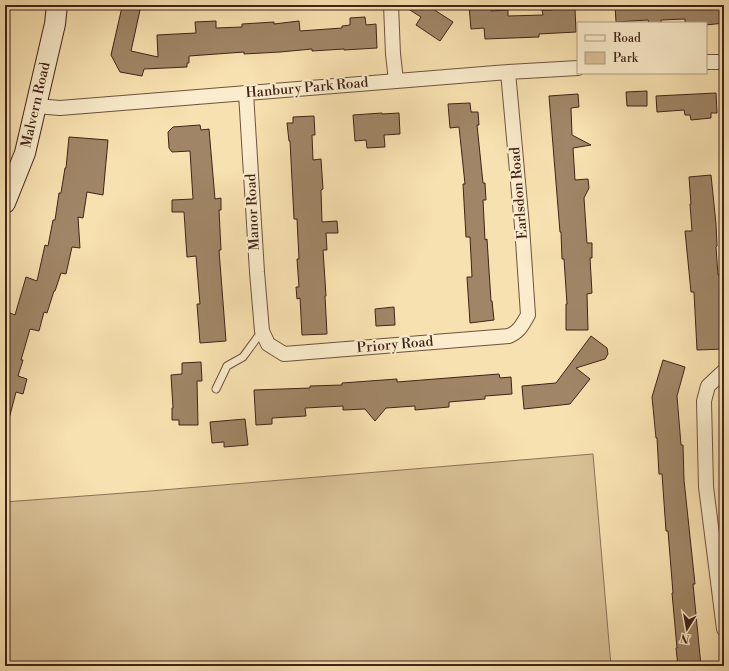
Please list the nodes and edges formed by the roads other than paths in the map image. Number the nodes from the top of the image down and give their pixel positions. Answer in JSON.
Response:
{"nodes":[{"id":1,"x":57,"y":5,"type":"edge"},
{"id":2,"x":391,"y":5,"type":"edge"},
{"id":3,"x":707,"y":62,"type":"edge"},
{"id":4,"x":724,"y":62,"type":"edge"},
{"id":5,"x":577,"y":68,"type":"edge"},
{"id":6,"x":508,"y":72,"type":"junction"},
{"id":7,"x":396,"y":81,"type":"junction"},
{"id":8,"x":246,"y":93,"type":"junction"},
{"id":9,"x":36,"y":106,"type":"junction"},
{"id":10,"x":5,"y":202,"type":"edge"},
{"id":11,"x":528,"y":315,"type":"joint"},
{"id":12,"x":262,"y":331,"type":"junction"},
{"id":13,"x":723,"y":372,"type":"edge"},
{"id":14,"x":216,"y":389,"type":"dead end"},
{"id":15,"x":724,"y":629,"type":"edge"}],
"edges":[{"from":1,"to":9,"type":"main road","name":"Malvern Road"},
{"from":2,"to":7,"type":"street"},
{"from":3,"to":4,"type":"street"},
{"from":5,"to":6,"type":"street","name":"Hanbury Park Road"},
{"from":6,"to":7,"type":"street","name":"Hanbury Park Road"},
{"from":6,"to":11,"type":"street","name":"Earlsdon Road"},
{"from":7,"to":8,"type":"street","name":"Hanbury Park Road"},
{"from":8,"to":9,"type":"street","name":"Hanbury Park Road"},
{"from":8,"to":12,"type":"street","name":"Manor Road"},
{"from":9,"to":10,"type":"main road","name":"Malvern Road"},
{"from":11,"to":12,"type":"street","name":"Priory Road"},
{"from":12,"to":14,"type":"lane"},
{"from":13,"to":15,"type":"street"}]}
